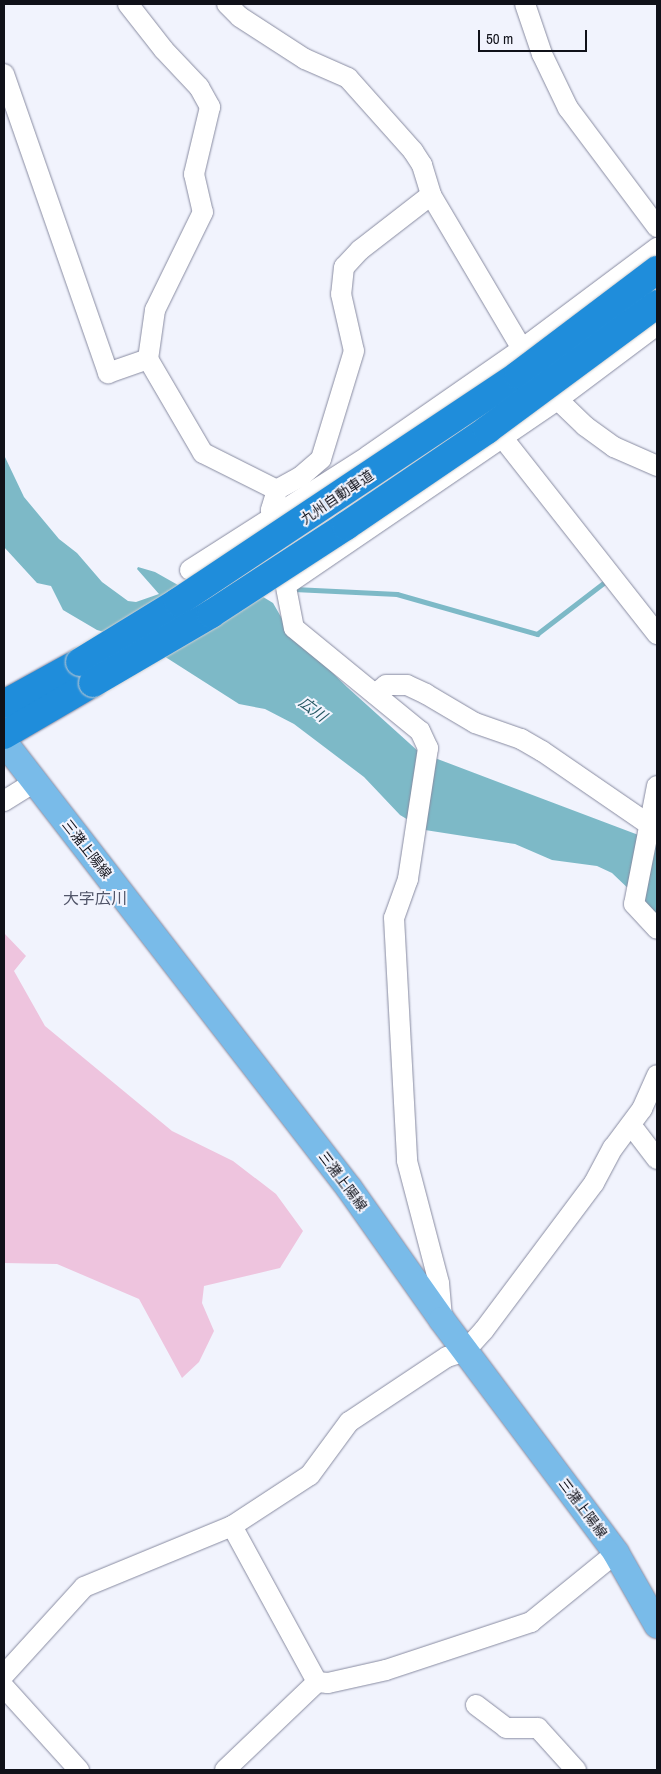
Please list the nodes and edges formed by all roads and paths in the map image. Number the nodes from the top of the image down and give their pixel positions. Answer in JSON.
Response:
{"nodes":[{"id":1,"x":128,"y":4,"type":"edge"},
{"id":2,"x":227,"y":4,"type":"edge"},
{"id":3,"x":524,"y":4,"type":"edge"},
{"id":4,"x":4,"y":74,"type":"edge"},
{"id":5,"x":431,"y":195,"type":"junction"},
{"id":6,"x":655,"y":221,"type":"edge"},
{"id":7,"x":657,"y":248,"type":"edge"},
{"id":8,"x":657,"y":270,"type":"edge"},
{"id":9,"x":657,"y":304,"type":"edge"},
{"id":10,"x":657,"y":325,"type":"edge"},
{"id":11,"x":522,"y":349,"type":"junction"},
{"id":12,"x":148,"y":359,"type":"junction"},
{"id":13,"x":557,"y":400,"type":"junction"},
{"id":14,"x":502,"y":437,"type":"junction"},
{"id":15,"x":657,"y":466,"type":"edge"},
{"id":16,"x":277,"y":490,"type":"junction"},
{"id":17,"x":272,"y":518,"type":"junction"},
{"id":18,"x":190,"y":570,"type":"dead end"},
{"id":19,"x":286,"y":584,"type":"junction"},
{"id":20,"x":657,"y":634,"type":"edge"},
{"id":21,"x":86,"y":673,"type":"junction"},
{"id":22,"x":375,"y":694,"type":"junction"},
{"id":23,"x":4,"y":704,"type":"edge"},
{"id":24,"x":7,"y":743,"type":"edge"},
{"id":25,"x":35,"y":782,"type":"junction"},
{"id":26,"x":657,"y":786,"type":"edge"},
{"id":27,"x":4,"y":801,"type":"edge"},
{"id":28,"x":650,"y":827,"type":"junction"},
{"id":29,"x":657,"y":929,"type":"edge"},
{"id":30,"x":657,"y":1075,"type":"edge"},
{"id":31,"x":631,"y":1125,"type":"junction"},
{"id":32,"x":657,"y":1159,"type":"edge"},
{"id":33,"x":442,"y":1320,"type":"junction"},
{"id":34,"x":464,"y":1351,"type":"junction"},
{"id":35,"x":232,"y":1526,"type":"junction"},
{"id":36,"x":616,"y":1553,"type":"junction"},
{"id":37,"x":656,"y":1620,"type":"edge"},
{"id":38,"x":4,"y":1675,"type":"edge"},
{"id":39,"x":317,"y":1682,"type":"junction"},
{"id":40,"x":4,"y":1687,"type":"edge"},
{"id":41,"x":476,"y":1705,"type":"dead end"},
{"id":42,"x":78,"y":1770,"type":"edge"},
{"id":43,"x":225,"y":1770,"type":"edge"},
{"id":44,"x":576,"y":1770,"type":"edge"}],
"edges":[{"from":1,"to":12,"type":"street"},
{"from":2,"to":5,"type":"street"},
{"from":3,"to":6,"type":"street"},
{"from":4,"to":12,"type":"street"},
{"from":5,"to":11,"type":"street"},
{"from":5,"to":16,"type":"street"},
{"from":7,"to":11,"type":"street"},
{"from":8,"to":21,"type":"highway","name":"九州自動車道","bridge":true},
{"from":9,"to":21,"type":"highway","name":"九州自動車道","bridge":true},
{"from":10,"to":13,"type":"street"},
{"from":11,"to":13,"type":"street"},
{"from":11,"to":17,"type":"street"},
{"from":12,"to":16,"type":"street"},
{"from":13,"to":14,"type":"street"},
{"from":13,"to":15,"type":"street"},
{"from":14,"to":19,"type":"street"},
{"from":14,"to":20,"type":"street"},
{"from":16,"to":17,"type":"street"},
{"from":17,"to":18,"type":"street"},
{"from":17,"to":19,"type":"street"},
{"from":19,"to":22,"type":"street"},
{"from":21,"to":23,"type":"highway","name":"九州自動車道"},
{"from":21,"to":24,"type":"highway","name":"九州自動車道"},
{"from":22,"to":28,"type":"street"},
{"from":22,"to":33,"type":"street"},
{"from":24,"to":25,"type":"main road","name":"三潴上陽線"},
{"from":25,"to":27,"type":"street"},
{"from":25,"to":33,"type":"main road","name":"三潴上陽線"},
{"from":26,"to":28,"type":"street"},
{"from":28,"to":29,"type":"street"},
{"from":30,"to":31,"type":"street"},
{"from":31,"to":32,"type":"street"},
{"from":31,"to":34,"type":"street"},
{"from":33,"to":34,"type":"main road","name":"三潴上陽線"},
{"from":34,"to":35,"type":"street"},
{"from":34,"to":36,"type":"main road","name":"三潴上陽線"},
{"from":35,"to":38,"type":"street"},
{"from":35,"to":39,"type":"street"},
{"from":36,"to":37,"type":"main road","name":"三潴上陽線"},
{"from":36,"to":39,"type":"street"},
{"from":39,"to":43,"type":"street"},
{"from":40,"to":42,"type":"street"},
{"from":41,"to":44,"type":"street"}]}
